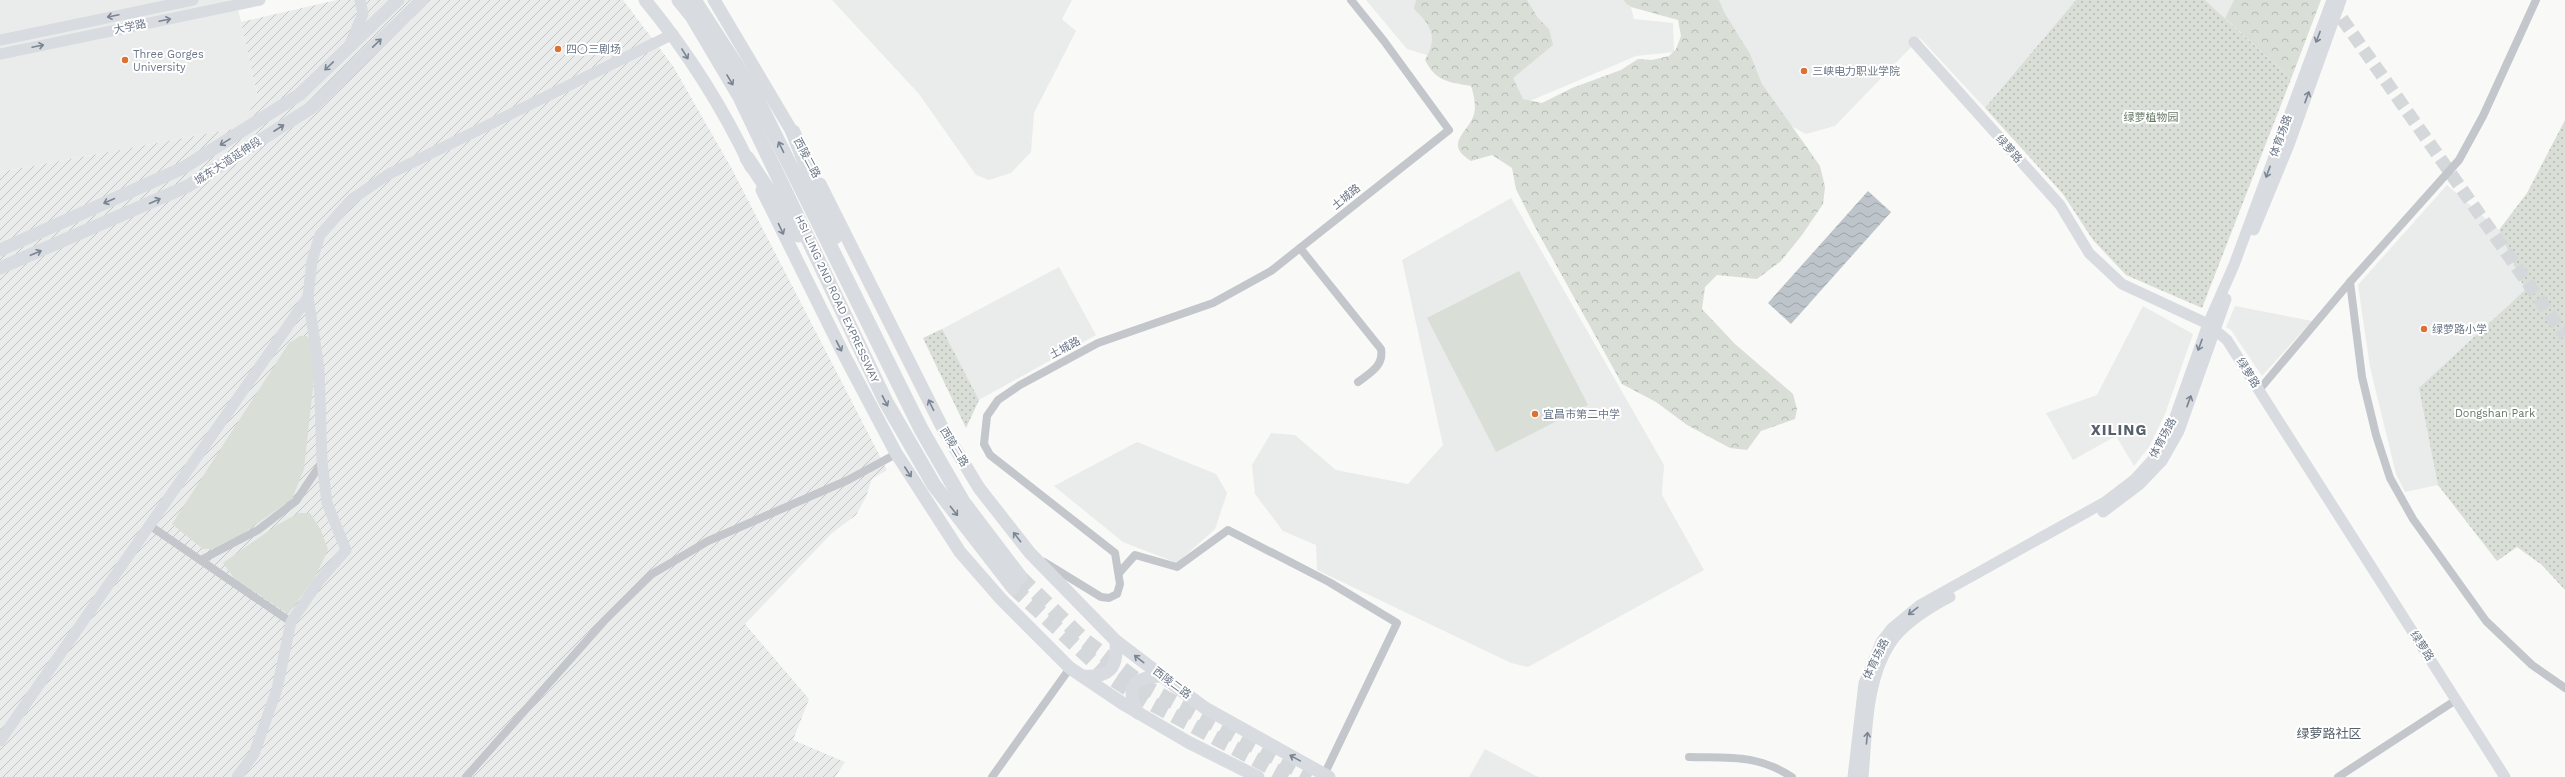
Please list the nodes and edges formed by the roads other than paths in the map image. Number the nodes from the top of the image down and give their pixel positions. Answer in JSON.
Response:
{"nodes":[{"id":1,"x":193,"y":0,"type":"edge"},
{"id":2,"x":260,"y":0,"type":"edge"},
{"id":3,"x":360,"y":0,"type":"edge"},
{"id":4,"x":398,"y":0,"type":"edge"},
{"id":5,"x":422,"y":0,"type":"edge"},
{"id":6,"x":645,"y":0,"type":"edge"},
{"id":7,"x":679,"y":0,"type":"edge"},
{"id":8,"x":694,"y":0,"type":"edge"},
{"id":9,"x":714,"y":0,"type":"edge"},
{"id":10,"x":1351,"y":0,"type":"edge"},
{"id":11,"x":2332,"y":0,"type":"edge"},
{"id":12,"x":2341,"y":0,"type":"edge"},
{"id":13,"x":2536,"y":0,"type":"edge"},
{"id":14,"x":673,"y":34,"type":"junction"},
{"id":15,"x":0,"y":40,"type":"edge"},
{"id":16,"x":1914,"y":42,"type":"dead end"},
{"id":17,"x":347,"y":48,"type":"junction"},
{"id":18,"x":0,"y":54,"type":"edge"},
{"id":19,"x":793,"y":132,"type":"junction"},
{"id":20,"x":747,"y":158,"type":"junction"},
{"id":21,"x":792,"y":185,"type":"junction"},
{"id":22,"x":1300,"y":248,"type":"junction"},
{"id":23,"x":0,"y":250,"type":"edge"},
{"id":24,"x":0,"y":268,"type":"edge"},
{"id":25,"x":2350,"y":282,"type":"junction"},
{"id":26,"x":834,"y":295,"type":"junction"},
{"id":27,"x":308,"y":296,"type":"junction"},
{"id":28,"x":2212,"y":327,"type":"junction"},
{"id":29,"x":889,"y":369,"type":"junction"},
{"id":30,"x":1358,"y":382,"type":"dead end"},
{"id":31,"x":2259,"y":390,"type":"junction"},
{"id":32,"x":896,"y":454,"type":"junction"},
{"id":33,"x":322,"y":462,"type":"junction"},
{"id":34,"x":148,"y":525,"type":"junction"},
{"id":35,"x":1030,"y":553,"type":"junction"},
{"id":36,"x":201,"y":560,"type":"junction"},
{"id":37,"x":1119,"y":573,"type":"junction"},
{"id":38,"x":291,"y":622,"type":"junction"},
{"id":39,"x":1116,"y":641,"type":"junction"},
{"id":40,"x":1070,"y":668,"type":"junction"},
{"id":41,"x":1082,"y":676,"type":"junction"},
{"id":42,"x":1162,"y":676,"type":"junction"},
{"id":43,"x":2565,"y":688,"type":"edge"},
{"id":44,"x":2456,"y":700,"type":"junction"},
{"id":45,"x":1138,"y":713,"type":"junction"},
{"id":46,"x":0,"y":741,"type":"edge"},
{"id":47,"x":1689,"y":757,"type":"dead end"},
{"id":48,"x":1327,"y":776,"type":"edge"},
{"id":49,"x":237,"y":777,"type":"edge"},
{"id":50,"x":466,"y":777,"type":"edge"},
{"id":51,"x":992,"y":777,"type":"edge"},
{"id":52,"x":1258,"y":777,"type":"edge"},
{"id":53,"x":1792,"y":777,"type":"edge"},
{"id":54,"x":1853,"y":777,"type":"edge"},
{"id":55,"x":1863,"y":777,"type":"edge"},
{"id":56,"x":2338,"y":777,"type":"edge"},
{"id":57,"x":2505,"y":777,"type":"edge"}],
"edges":[{"from":1,"to":15,"type":"street","name":"大学路","one_way":true},
{"from":18,"to":2,"type":"street","name":"大学路","one_way":true},
{"from":3,"to":17,"type":"street"},
{"from":4,"to":17,"type":"main road","name":"城东大道延伸段"},
{"from":24,"to":5,"type":"main road","name":"城东大道延伸段","one_way":true},
{"from":6,"to":14,"type":"main road"},
{"from":7,"to":21,"type":"highway","name":"HSI LING 2ND ROAD EXPRESSWAY","one_way":true},
{"from":21,"to":8,"type":"highway","name":"HSI LING 2ND ROAD EXPRESSWAY","one_way":true},
{"from":9,"to":19,"type":"main road","name":"西陵二路"},
{"from":10,"to":22,"type":"street","name":"土城路"},
{"from":11,"to":28,"type":"street","name":"体育场路","one_way":true},
{"from":28,"to":12,"type":"street","name":"体育场路","one_way":true},
{"from":13,"to":25,"type":"street"},
{"from":14,"to":20,"type":"main road","one_way":true},
{"from":14,"to":27,"type":"street"},
{"from":16,"to":28,"type":"street","name":"绿萝路"},
{"from":17,"to":23,"type":"main road","name":"城东大道延伸段","one_way":true},
{"from":19,"to":29,"type":"highway"},
{"from":35,"to":19,"type":"main road","name":"西陵二路","one_way":true},
{"from":20,"to":26,"type":"highway"},
{"from":20,"to":32,"type":"main road","one_way":true},
{"from":21,"to":26,"type":"highway","name":"HSI LING 2ND ROAD EXPRESSWAY"},
{"from":21,"to":29,"type":"highway","name":"HSI LING 2ND ROAD EXPRESSWAY"},
{"from":22,"to":30,"type":"street"},
{"from":22,"to":37,"type":"street","name":"土城路"},
{"from":25,"to":31,"type":"street"},
{"from":25,"to":43,"type":"street"},
{"from":26,"to":29,"type":"highway","name":"HSI LING 2ND ROAD EXPRESSWAY","one_way":true},
{"from":27,"to":33,"type":"street"},
{"from":27,"to":34,"type":"street"},
{"from":28,"to":31,"type":"street","name":"绿萝路"},
{"from":28,"to":54,"type":"street","name":"体育场路","one_way":true},
{"from":55,"to":28,"type":"street","name":"体育场路","one_way":true},
{"from":31,"to":44,"type":"street","name":"绿萝路"},
{"from":32,"to":40,"type":"main road","one_way":true},
{"from":32,"to":50,"type":"street"},
{"from":33,"to":36,"type":"street"},
{"from":33,"to":38,"type":"street"},
{"from":34,"to":36,"type":"street"},
{"from":34,"to":46,"type":"street"},
{"from":35,"to":37,"type":"street","name":"土城路"},
{"from":35,"to":39,"type":"main road","name":"西陵二路"},
{"from":36,"to":38,"type":"street"},
{"from":37,"to":48,"type":"street"},
{"from":38,"to":49,"type":"street"},
{"from":39,"to":41,"type":"main road"},
{"from":42,"to":39,"type":"main road","name":"西陵二路","one_way":true},
{"from":40,"to":41,"type":"main road"},
{"from":40,"to":51,"type":"street"},
{"from":41,"to":45,"type":"main road"},
{"from":42,"to":45,"type":"main road"},
{"from":48,"to":42,"type":"main road","name":"西陵二路","one_way":true},
{"from":44,"to":56,"type":"street"},
{"from":44,"to":57,"type":"street","name":"绿萝路"},
{"from":45,"to":52,"type":"main road"},
{"from":47,"to":53,"type":"street"}]}
